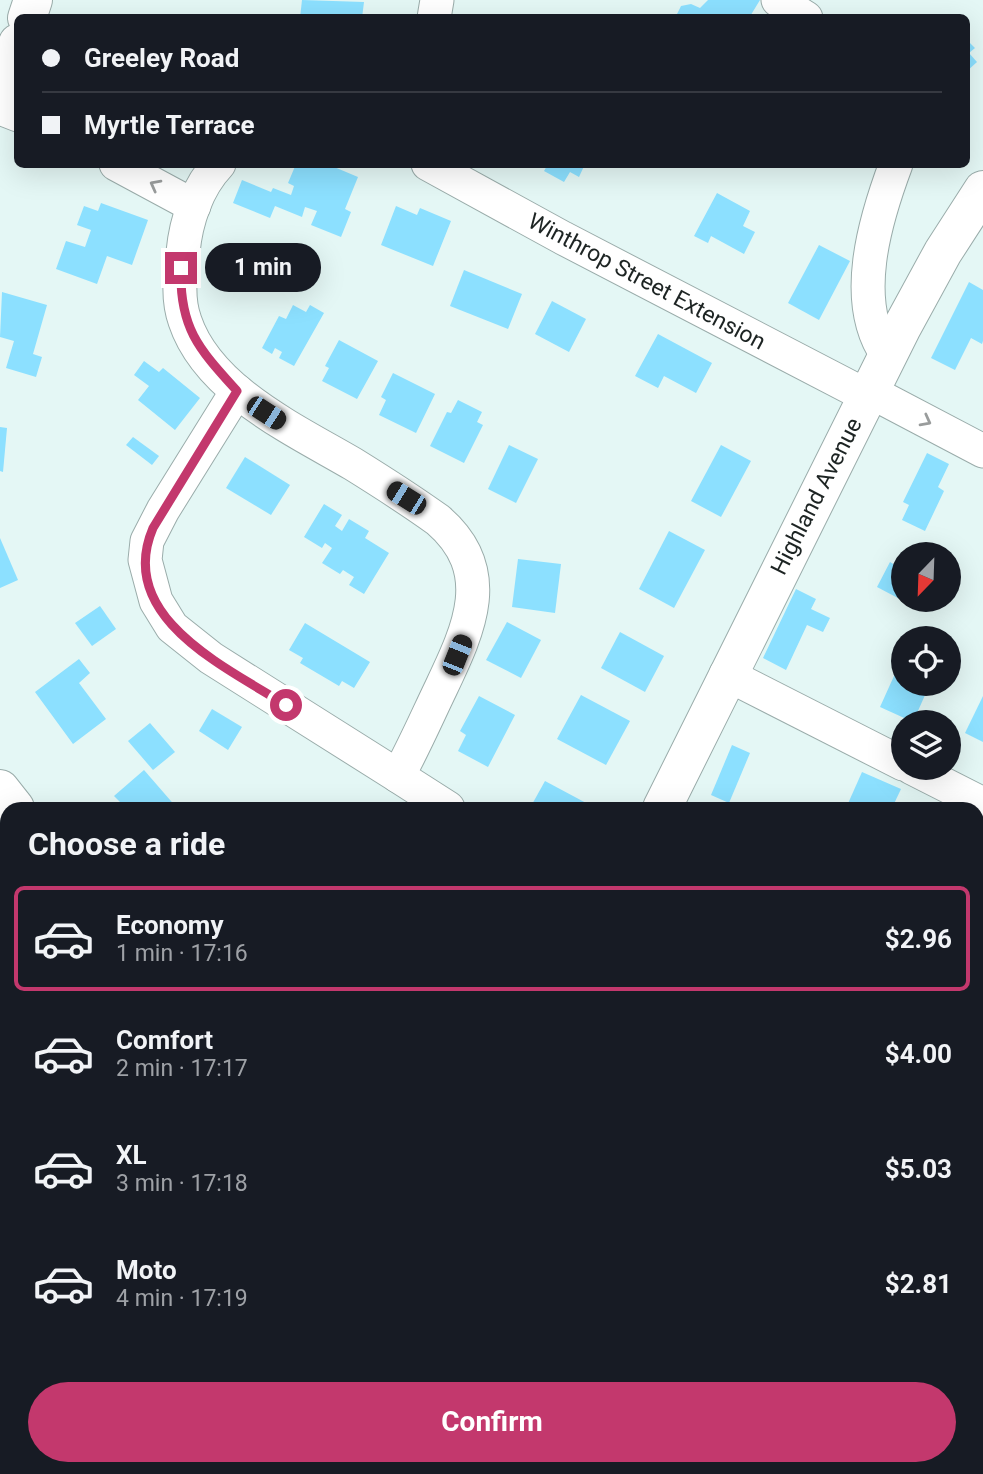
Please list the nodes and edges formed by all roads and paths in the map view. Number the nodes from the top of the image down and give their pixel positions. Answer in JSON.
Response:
{"nodes":[{"id":1,"x":778,"y":0,"type":"edge"},
{"id":2,"x":800,"y":14,"type":"edge"},
{"id":3,"x":14,"y":53,"type":"edge"},
{"id":4,"x":0,"y":88,"type":"edge"},
{"id":5,"x":123,"y":168,"type":"edge"},
{"id":6,"x":215,"y":168,"type":"edge"},
{"id":7,"x":435,"y":168,"type":"edge"},
{"id":8,"x":896,"y":168,"type":"edge"},
{"id":9,"x":983,"y":190,"type":"edge"},
{"id":10,"x":194,"y":206,"type":"junction"},
{"id":11,"x":887,"y":355,"type":"junction"},
{"id":12,"x":237,"y":391,"type":"junction"},
{"id":13,"x":868,"y":394,"type":"junction"},
{"id":14,"x":983,"y":451,"type":"edge"},
{"id":15,"x":726,"y":674,"type":"junction"},
{"id":16,"x":891,"y":758,"type":"edge"},
{"id":17,"x":398,"y":776,"type":"junction"},
{"id":18,"x":936,"y":780,"type":"edge"},
{"id":19,"x":439,"y":802,"type":"edge"},
{"id":20,"x":665,"y":802,"type":"edge"},
{"id":21,"x":979,"y":802,"type":"edge"}],
"edges":[{"from":1,"to":2,"type":"street"},
{"from":3,"to":4,"type":"main road"},
{"from":10,"to":5,"type":"street","one_way":true},
{"from":6,"to":10,"type":"street"},
{"from":7,"to":13,"type":"street","name":"Winthrop Street Extension"},
{"from":8,"to":11,"type":"street"},
{"from":9,"to":11,"type":"main road","name":"Highland Avenue"},
{"from":10,"to":12,"type":"street"},
{"from":11,"to":13,"type":"main road","name":"Highland Avenue"},
{"from":12,"to":17,"type":"street"},
{"from":12,"to":17,"type":"street"},
{"from":13,"to":14,"type":"street","name":"Winthrop Street Extension","one_way":true},
{"from":13,"to":15,"type":"main road","name":"Highland Avenue"},
{"from":15,"to":16,"type":"street"},
{"from":15,"to":20,"type":"main road","name":"Highland Avenue"},
{"from":17,"to":19,"type":"street"},
{"from":18,"to":21,"type":"street"}]}
